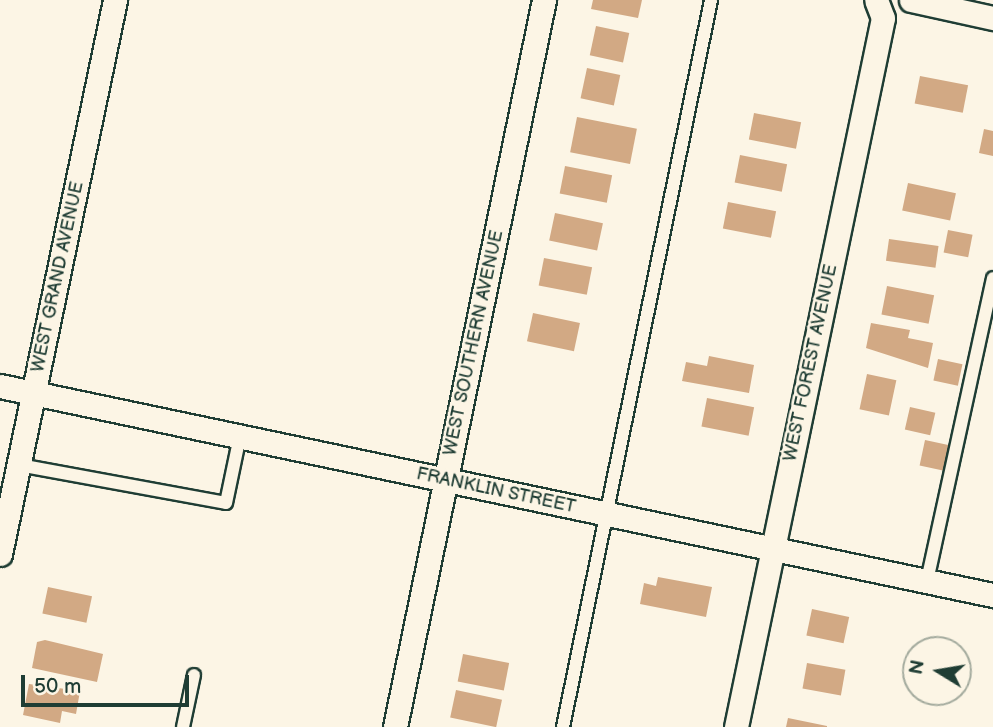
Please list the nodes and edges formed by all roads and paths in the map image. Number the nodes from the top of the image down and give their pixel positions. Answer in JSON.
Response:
{"nodes":[{"id":1,"x":115,"y":0,"type":"edge"},
{"id":2,"x":544,"y":0,"type":"edge"},
{"id":3,"x":711,"y":0,"type":"edge"},
{"id":4,"x":876,"y":0,"type":"edge"},
{"id":5,"x":911,"y":0,"type":"edge"},
{"id":6,"x":993,"y":18,"type":"edge"},
{"id":7,"x":993,"y":278,"type":"edge"},
{"id":8,"x":0,"y":386,"type":"edge"},
{"id":9,"x":34,"y":393,"type":"junction"},
{"id":10,"x":240,"y":436,"type":"junction"},
{"id":11,"x":19,"y":465,"type":"junction"},
{"id":12,"x":446,"y":480,"type":"junction"},
{"id":13,"x":606,"y":514,"type":"junction"},
{"id":14,"x":771,"y":548,"type":"junction"},
{"id":15,"x":0,"y":554,"type":"edge"},
{"id":16,"x":927,"y":581,"type":"junction"},
{"id":17,"x":993,"y":595,"type":"edge"},
{"id":18,"x":194,"y":675,"type":"dead end"},
{"id":19,"x":183,"y":727,"type":"edge"},
{"id":20,"x":395,"y":727,"type":"edge"},
{"id":21,"x":563,"y":727,"type":"edge"},
{"id":22,"x":736,"y":727,"type":"edge"}],
"edges":[{"from":1,"to":9,"type":"street","name":"WEST GRAND AVENUE"},
{"from":2,"to":12,"type":"street","name":"WEST SOUTHERN AVENUE"},
{"from":3,"to":13,"type":"lane"},
{"from":4,"to":14,"type":"street","name":"WEST FOREST AVENUE"},
{"from":5,"to":6,"type":"street"},
{"from":7,"to":16,"type":"lane"},
{"from":8,"to":9,"type":"street","name":"FRANKLIN STREET"},
{"from":9,"to":10,"type":"street","name":"FRANKLIN STREET"},
{"from":9,"to":11,"type":"street","name":"WEST GRAND AVENUE"},
{"from":10,"to":11,"type":"lane"},
{"from":10,"to":12,"type":"street","name":"FRANKLIN STREET"},
{"from":11,"to":15,"type":"street","name":"WEST GRAND AVENUE"},
{"from":12,"to":13,"type":"street","name":"FRANKLIN STREET"},
{"from":12,"to":20,"type":"street","name":"WEST SOUTHERN AVENUE"},
{"from":13,"to":14,"type":"street","name":"FRANKLIN STREET"},
{"from":13,"to":21,"type":"lane"},
{"from":14,"to":16,"type":"street","name":"FRANKLIN STREET"},
{"from":14,"to":22,"type":"street","name":"WEST FOREST AVENUE"},
{"from":16,"to":17,"type":"street","name":"FRANKLIN STREET"},
{"from":18,"to":19,"type":"lane"}]}
